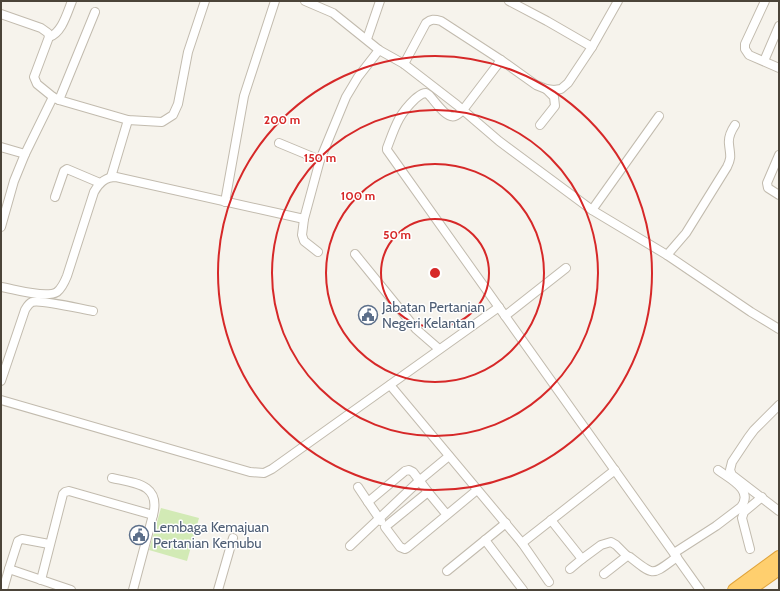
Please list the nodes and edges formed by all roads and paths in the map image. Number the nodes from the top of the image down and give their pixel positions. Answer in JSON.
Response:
{"nodes":[{"id":1,"x":72,"y":1,"type":"edge"},
{"id":2,"x":205,"y":1,"type":"edge"},
{"id":3,"x":275,"y":1,"type":"edge"},
{"id":4,"x":305,"y":1,"type":"edge"},
{"id":5,"x":380,"y":1,"type":"edge"},
{"id":6,"x":510,"y":1,"type":"edge"},
{"id":7,"x":618,"y":1,"type":"edge"},
{"id":8,"x":765,"y":1,"type":"edge"},
{"id":9,"x":95,"y":12,"type":"dead end"},
{"id":10,"x":1,"y":14,"type":"edge"},
{"id":11,"x":779,"y":26,"type":"edge"},
{"id":12,"x":49,"y":36,"type":"junction"},
{"id":13,"x":367,"y":39,"type":"junction"},
{"id":14,"x":592,"y":47,"type":"junction"},
{"id":15,"x":379,"y":50,"type":"junction"},
{"id":16,"x":501,"y":60,"type":"junction"},
{"id":17,"x":764,"y":61,"type":"junction"},
{"id":18,"x":404,"y":64,"type":"junction"},
{"id":19,"x":779,"y":68,"type":"edge"},
{"id":20,"x":546,"y":89,"type":"junction"},
{"id":21,"x":56,"y":99,"type":"junction"},
{"id":22,"x":463,"y":110,"type":"junction"},
{"id":23,"x":659,"y":116,"type":"dead end"},
{"id":24,"x":128,"y":120,"type":"junction"},
{"id":25,"x":540,"y":125,"type":"dead end"},
{"id":26,"x":735,"y":125,"type":"dead end"},
{"id":27,"x":279,"y":143,"type":"dead end"},
{"id":28,"x":1,"y":147,"type":"edge"},
{"id":29,"x":25,"y":154,"type":"junction"},
{"id":30,"x":779,"y":155,"type":"edge"},
{"id":31,"x":320,"y":160,"type":"junction"},
{"id":32,"x":111,"y":177,"type":"junction"},
{"id":33,"x":100,"y":183,"type":"junction"},
{"id":34,"x":779,"y":195,"type":"edge"},
{"id":35,"x":55,"y":197,"type":"dead end"},
{"id":36,"x":225,"y":202,"type":"junction"},
{"id":37,"x":592,"y":210,"type":"junction"},
{"id":38,"x":304,"y":219,"type":"junction"},
{"id":39,"x":1,"y":227,"type":"edge"},
{"id":40,"x":318,"y":252,"type":"dead end"},
{"id":41,"x":355,"y":254,"type":"dead end"},
{"id":42,"x":667,"y":255,"type":"junction"},
{"id":43,"x":566,"y":268,"type":"dead end"},
{"id":44,"x":1,"y":287,"type":"edge"},
{"id":45,"x":499,"y":307,"type":"junction"},
{"id":46,"x":92,"y":311,"type":"dead end"},
{"id":47,"x":505,"y":316,"type":"junction"},
{"id":48,"x":779,"y":329,"type":"edge"},
{"id":49,"x":439,"y":350,"type":"junction"},
{"id":50,"x":1,"y":381,"type":"edge"},
{"id":51,"x":390,"y":385,"type":"junction"},
{"id":52,"x":1,"y":400,"type":"edge"},
{"id":53,"x":779,"y":405,"type":"edge"},
{"id":54,"x":449,"y":456,"type":"junction"},
{"id":55,"x":615,"y":470,"type":"junction"},
{"id":56,"x":718,"y":470,"type":"dead end"},
{"id":57,"x":112,"y":478,"type":"dead end"},
{"id":58,"x":420,"y":480,"type":"junction"},
{"id":59,"x":358,"y":487,"type":"dead end"},
{"id":60,"x":478,"y":490,"type":"junction"},
{"id":61,"x":428,"y":492,"type":"junction"},
{"id":62,"x":762,"y":498,"type":"junction"},
{"id":63,"x":368,"y":502,"type":"junction"},
{"id":64,"x":779,"y":511,"type":"edge"},
{"id":65,"x":153,"y":515,"type":"junction"},
{"id":66,"x":447,"y":515,"type":"junction"},
{"id":67,"x":379,"y":518,"type":"junction"},
{"id":68,"x":551,"y":520,"type":"junction"},
{"id":69,"x":506,"y":523,"type":"junction"},
{"id":70,"x":385,"y":527,"type":"junction"},
{"id":71,"x":232,"y":538,"type":"dead end"},
{"id":72,"x":485,"y":540,"type":"junction"},
{"id":73,"x":522,"y":543,"type":"junction"},
{"id":74,"x":49,"y":544,"type":"junction"},
{"id":75,"x":350,"y":546,"type":"dead end"},
{"id":76,"x":750,"y":549,"type":"dead end"},
{"id":77,"x":675,"y":555,"type":"junction"},
{"id":78,"x":627,"y":556,"type":"junction"},
{"id":79,"x":779,"y":557,"type":"edge"},
{"id":80,"x":582,"y":559,"type":"junction"},
{"id":81,"x":9,"y":569,"type":"junction"},
{"id":82,"x":570,"y":569,"type":"dead end"},
{"id":83,"x":779,"y":569,"type":"edge"},
{"id":84,"x":447,"y":571,"type":"dead end"},
{"id":85,"x":604,"y":574,"type":"dead end"},
{"id":86,"x":41,"y":580,"type":"junction"},
{"id":87,"x":549,"y":582,"type":"dead end"},
{"id":88,"x":2,"y":590,"type":"edge"},
{"id":89,"x":71,"y":590,"type":"edge"},
{"id":90,"x":133,"y":590,"type":"edge"},
{"id":91,"x":218,"y":590,"type":"edge"},
{"id":92,"x":523,"y":590,"type":"edge"},
{"id":93,"x":700,"y":590,"type":"edge"},
{"id":94,"x":734,"y":590,"type":"edge"},
{"id":95,"x":750,"y":590,"type":"edge"}],
"edges":[{"from":1,"to":12,"type":"street"},
{"from":2,"to":24,"type":"street"},
{"from":3,"to":36,"type":"street"},
{"from":4,"to":13,"type":"street"},
{"from":5,"to":13,"type":"street"},
{"from":6,"to":14,"type":"street"},
{"from":7,"to":14,"type":"street"},
{"from":8,"to":17,"type":"street"},
{"from":9,"to":21,"type":"street"},
{"from":10,"to":12,"type":"street"},
{"from":11,"to":17,"type":"street"},
{"from":12,"to":21,"type":"street"},
{"from":13,"to":15,"type":"street"},
{"from":14,"to":20,"type":"street"},
{"from":15,"to":18,"type":"street"},
{"from":15,"to":31,"type":"street"},
{"from":16,"to":18,"type":"street"},
{"from":16,"to":20,"type":"street"},
{"from":16,"to":22,"type":"street"},
{"from":17,"to":19,"type":"street"},
{"from":18,"to":22,"type":"street"},
{"from":20,"to":25,"type":"street"},
{"from":21,"to":24,"type":"street"},
{"from":21,"to":29,"type":"street"},
{"from":22,"to":37,"type":"street"},
{"from":22,"to":45,"type":"street"},
{"from":23,"to":37,"type":"street"},
{"from":24,"to":32,"type":"street"},
{"from":26,"to":42,"type":"street"},
{"from":27,"to":31,"type":"street"},
{"from":28,"to":29,"type":"street"},
{"from":29,"to":39,"type":"street"},
{"from":30,"to":34,"type":"street"},
{"from":31,"to":38,"type":"street"},
{"from":32,"to":33,"type":"street"},
{"from":32,"to":36,"type":"street"},
{"from":33,"to":35,"type":"street"},
{"from":33,"to":44,"type":"street"},
{"from":36,"to":38,"type":"street"},
{"from":37,"to":42,"type":"street"},
{"from":38,"to":40,"type":"street"},
{"from":41,"to":49,"type":"street"},
{"from":42,"to":48,"type":"street"},
{"from":43,"to":47,"type":"street"},
{"from":45,"to":47,"type":"street"},
{"from":45,"to":49,"type":"street"},
{"from":46,"to":50,"type":"street"},
{"from":47,"to":55,"type":"street"},
{"from":49,"to":51,"type":"street"},
{"from":51,"to":52,"type":"street"},
{"from":51,"to":54,"type":"street"},
{"from":53,"to":62,"type":"street"},
{"from":54,"to":58,"type":"street"},
{"from":54,"to":60,"type":"street"},
{"from":55,"to":68,"type":"street"},
{"from":55,"to":77,"type":"street"},
{"from":56,"to":77,"type":"street"},
{"from":57,"to":65,"type":"street"},
{"from":58,"to":61,"type":"street"},
{"from":58,"to":63,"type":"street"},
{"from":58,"to":67,"type":"street"},
{"from":59,"to":63,"type":"street"},
{"from":60,"to":66,"type":"street"},
{"from":60,"to":69,"type":"street"},
{"from":61,"to":66,"type":"street"},
{"from":61,"to":70,"type":"street"},
{"from":62,"to":64,"type":"street"},
{"from":62,"to":76,"type":"street"},
{"from":63,"to":67,"type":"street"},
{"from":65,"to":74,"type":"street"},
{"from":65,"to":90,"type":"street"},
{"from":66,"to":70,"type":"street"},
{"from":67,"to":70,"type":"street"},
{"from":67,"to":75,"type":"street"},
{"from":68,"to":73,"type":"street"},
{"from":68,"to":80,"type":"street"},
{"from":69,"to":72,"type":"street"},
{"from":69,"to":73,"type":"street"},
{"from":71,"to":91,"type":"street"},
{"from":72,"to":84,"type":"street"},
{"from":72,"to":92,"type":"street"},
{"from":73,"to":87,"type":"street"},
{"from":74,"to":81,"type":"street"},
{"from":74,"to":86,"type":"street"},
{"from":77,"to":78,"type":"street"},
{"from":77,"to":93,"type":"street"},
{"from":78,"to":80,"type":"street"},
{"from":78,"to":85,"type":"street"},
{"from":79,"to":94,"type":"highway"},
{"from":80,"to":82,"type":"street"},
{"from":81,"to":86,"type":"street"},
{"from":81,"to":88,"type":"street"},
{"from":83,"to":95,"type":"highway"},
{"from":86,"to":89,"type":"street"}]}
